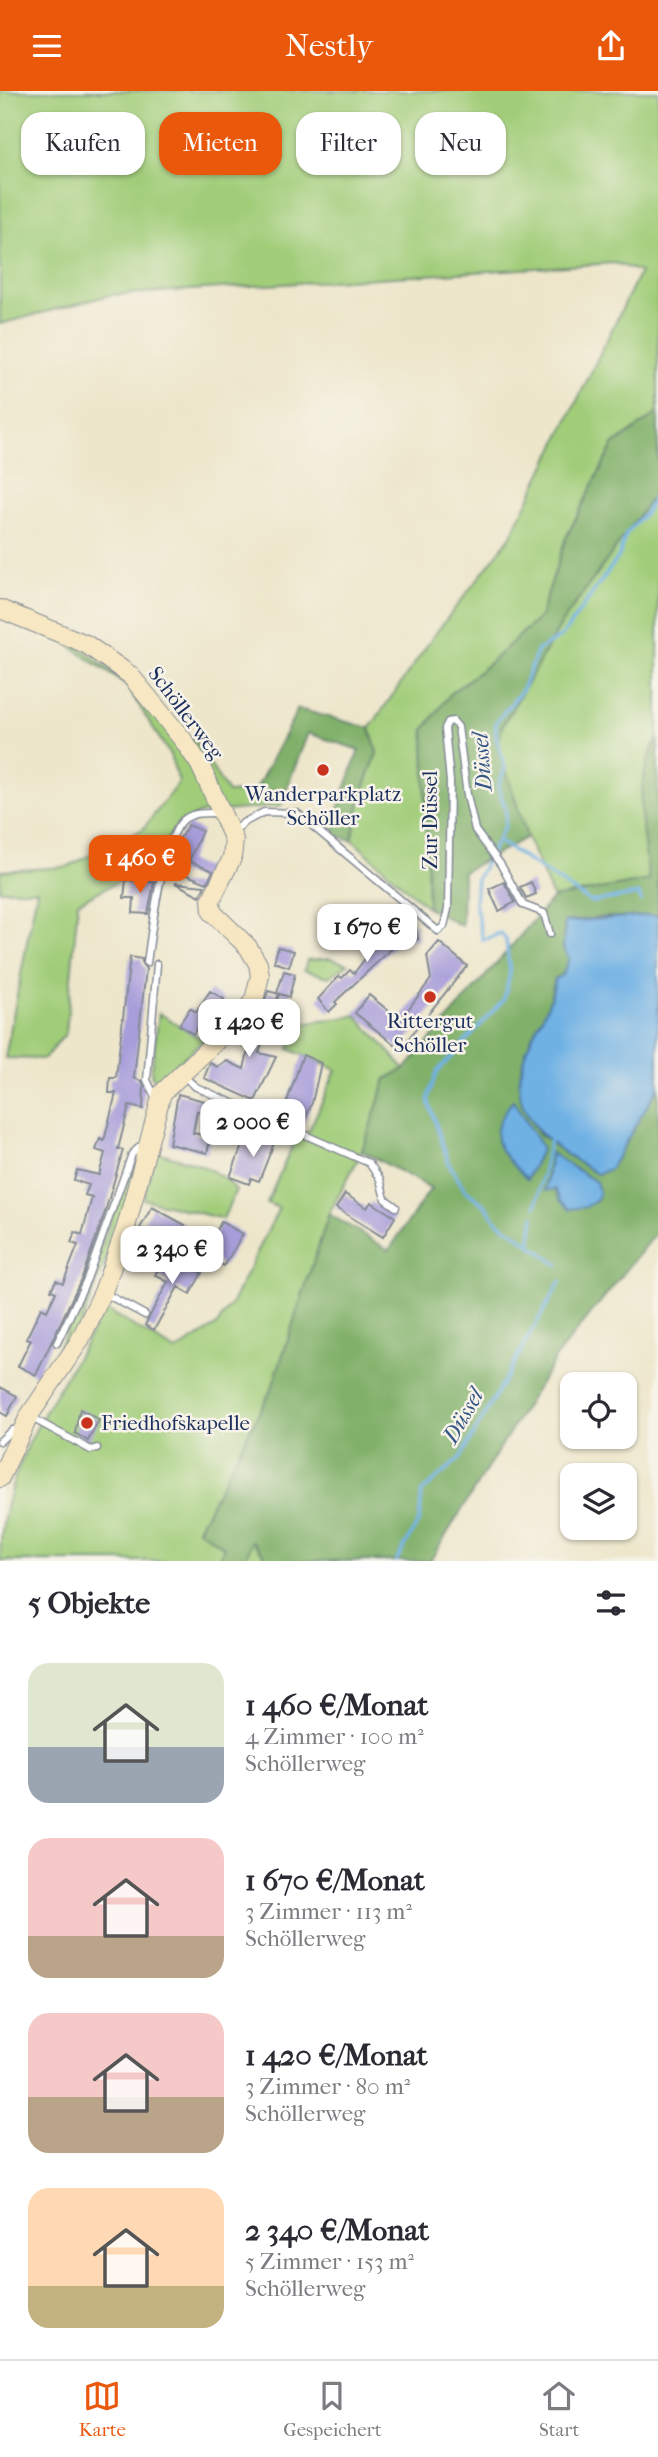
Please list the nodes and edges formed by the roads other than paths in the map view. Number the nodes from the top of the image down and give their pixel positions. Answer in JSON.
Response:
{"nodes":[{"id":1,"x":0,"y":609,"type":"edge"},
{"id":2,"x":223,"y":813,"type":"junction"},
{"id":3,"x":232,"y":834,"type":"junction"},
{"id":4,"x":550,"y":934,"type":"dead end"},
{"id":5,"x":147,"y":963,"type":"dead end"},
{"id":6,"x":157,"y":964,"type":"dead end"},
{"id":7,"x":180,"y":1073,"type":"junction"},
{"id":8,"x":158,"y":1103,"type":"junction"},
{"id":9,"x":148,"y":1140,"type":"junction"},
{"id":10,"x":396,"y":1207,"type":"dead end"},
{"id":11,"x":126,"y":1227,"type":"junction"},
{"id":12,"x":207,"y":1240,"type":"dead end"},
{"id":13,"x":103,"y":1292,"type":"junction"},
{"id":14,"x":145,"y":1315,"type":"dead end"},
{"id":15,"x":57,"y":1343,"type":"dead end"},
{"id":16,"x":25,"y":1423,"type":"junction"},
{"id":17,"x":0,"y":1441,"type":"edge"},
{"id":18,"x":97,"y":1448,"type":"dead end"},
{"id":19,"x":0,"y":1478,"type":"edge"}],
"edges":[{"from":1,"to":2,"type":"street","name":"Schöllerweg"},
{"from":2,"to":3,"type":"street","name":"Schöllerweg"},
{"from":2,"to":5,"type":"lane"},
{"from":3,"to":4,"type":"lane","name":"Zur Düssel"},
{"from":3,"to":7,"type":"street"},
{"from":6,"to":8,"type":"lane"},
{"from":7,"to":8,"type":"street"},
{"from":7,"to":10,"type":"lane"},
{"from":8,"to":9,"type":"street"},
{"from":9,"to":11,"type":"street"},
{"from":9,"to":15,"type":"lane"},
{"from":11,"to":12,"type":"lane"},
{"from":11,"to":13,"type":"street"},
{"from":13,"to":14,"type":"lane"},
{"from":13,"to":16,"type":"street"},
{"from":16,"to":17,"type":"lane"},
{"from":16,"to":18,"type":"lane"},
{"from":16,"to":19,"type":"street"}]}
